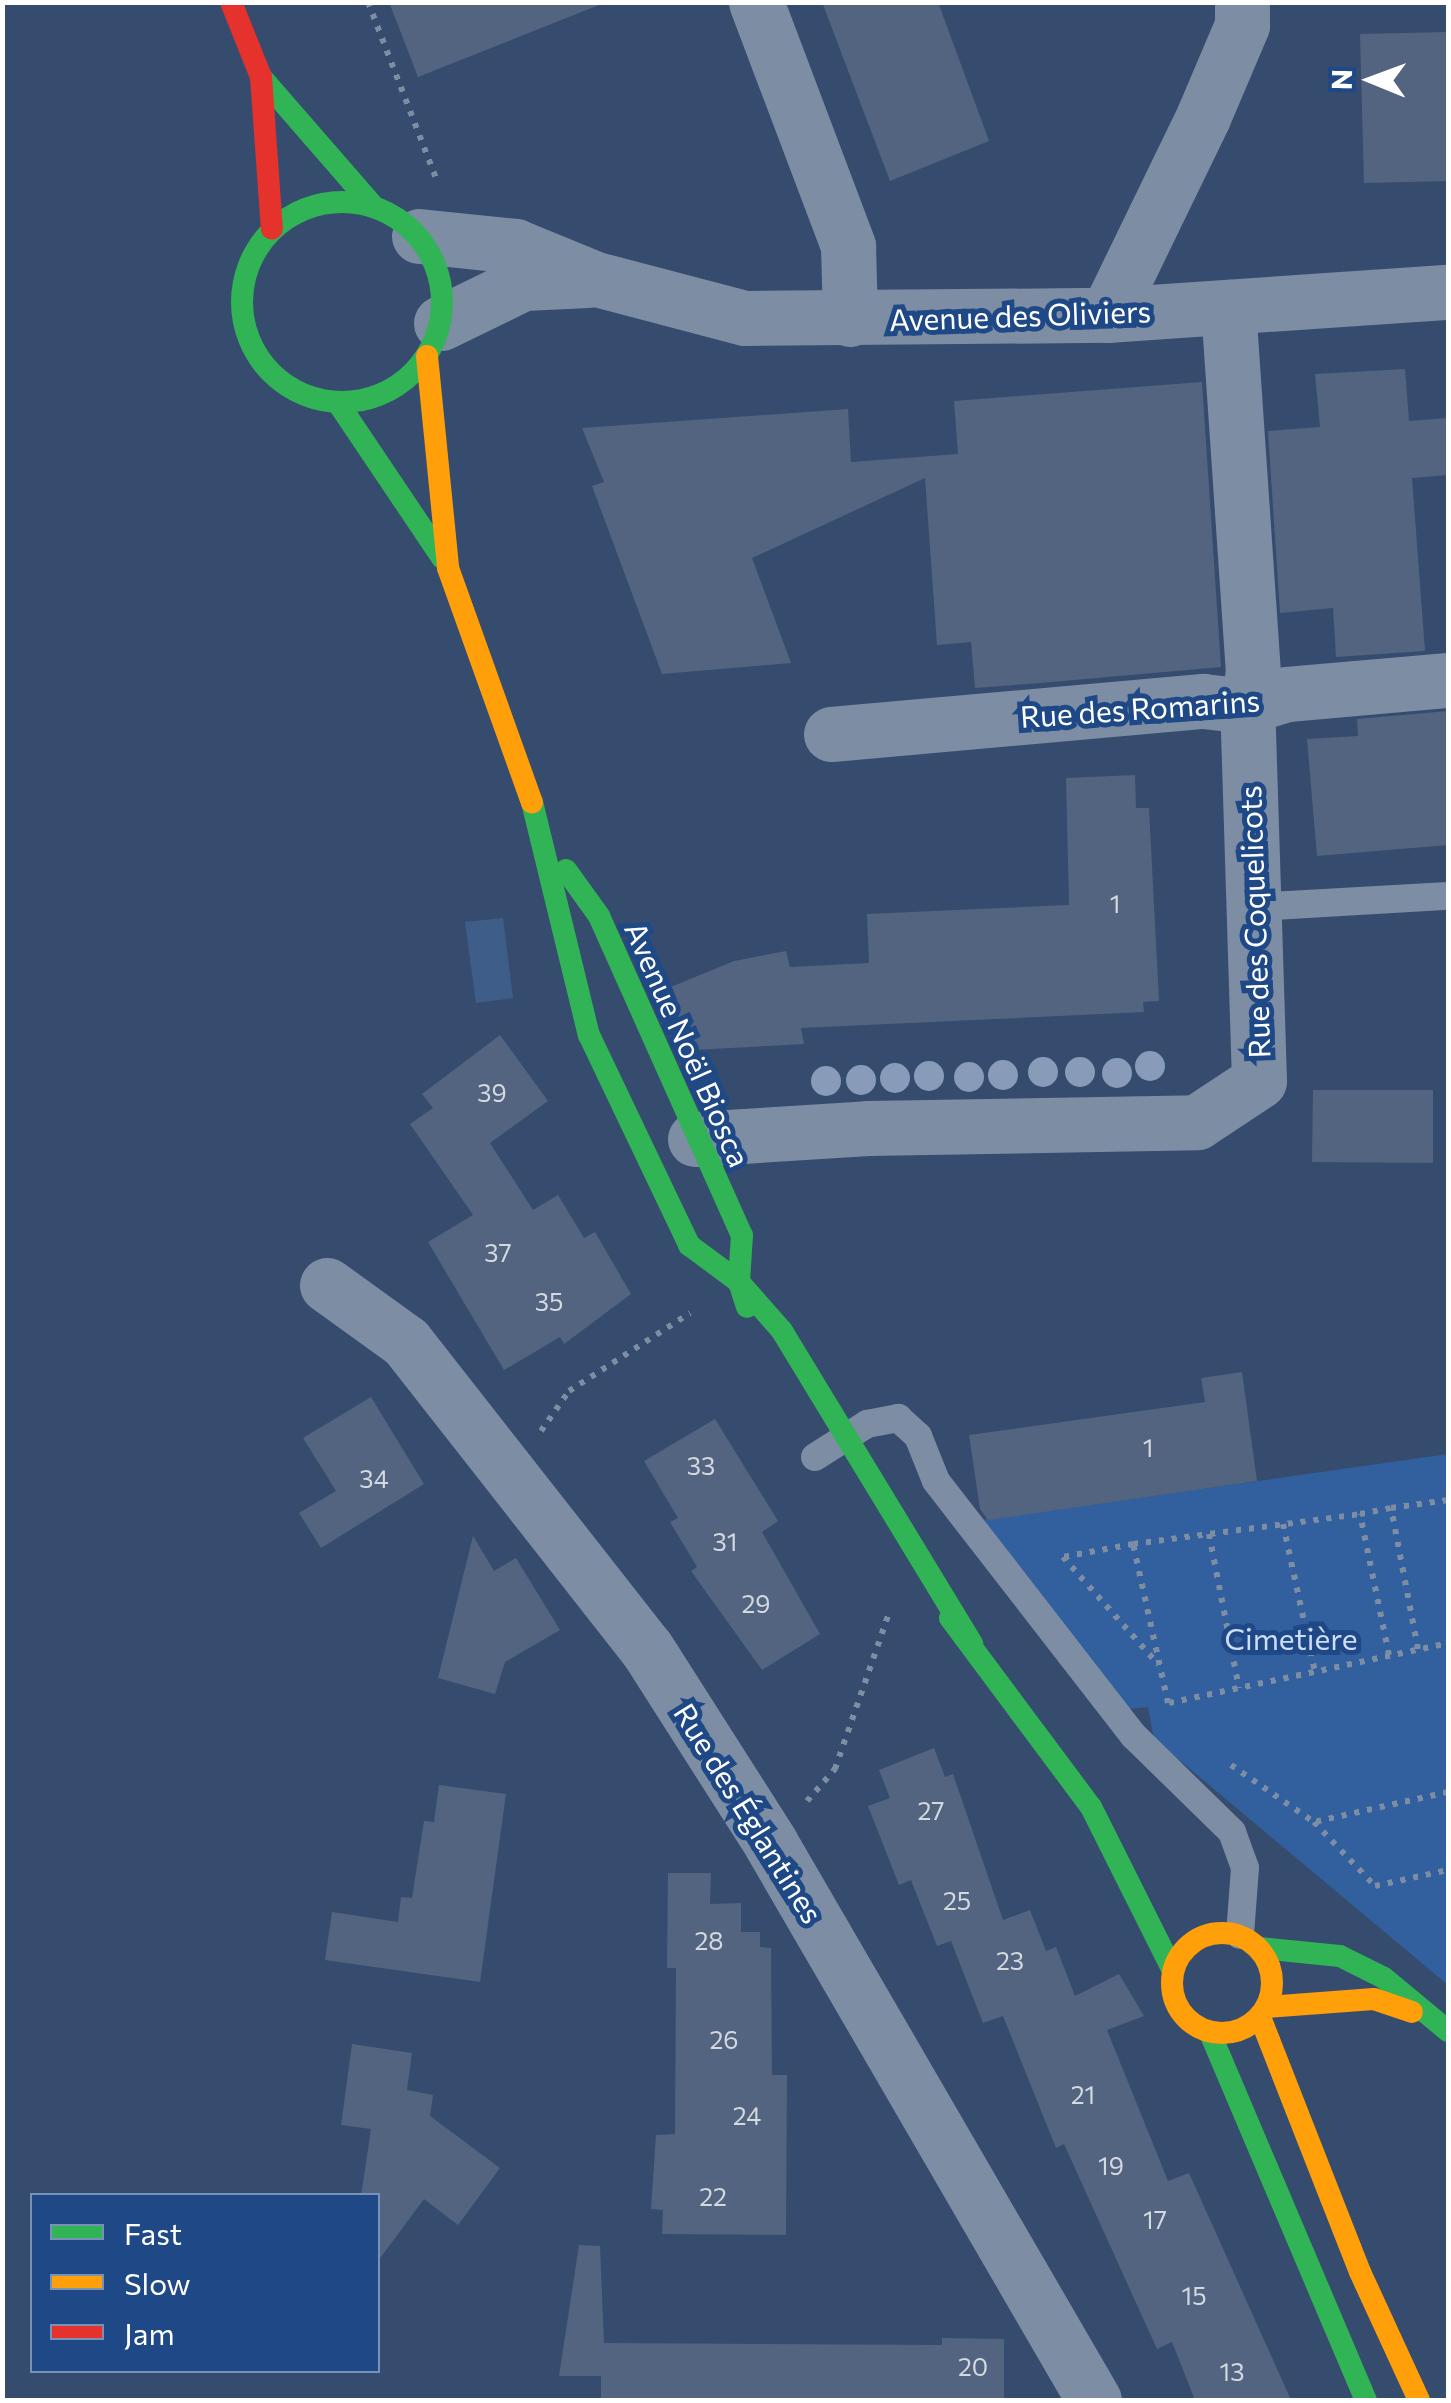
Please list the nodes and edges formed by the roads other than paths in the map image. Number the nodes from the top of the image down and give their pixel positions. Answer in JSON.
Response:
{"nodes":[{"id":1,"x":231,"y":2,"type":"edge"},
{"id":2,"x":756,"y":2,"type":"edge"},
{"id":3,"x":1242,"y":2,"type":"edge"},
{"id":4,"x":260,"y":76,"type":"junction"},
{"id":5,"x":373,"y":206,"type":"junction"},
{"id":6,"x":430,"y":215,"type":"junction"},
{"id":7,"x":272,"y":228,"type":"junction"},
{"id":8,"x":596,"y":279,"type":"junction"},
{"id":9,"x":1448,"y":292,"type":"edge"},
{"id":10,"x":1228,"y":306,"type":"junction"},
{"id":11,"x":1107,"y":315,"type":"junction"},
{"id":12,"x":850,"y":320,"type":"junction"},
{"id":13,"x":434,"y":340,"type":"junction"},
{"id":14,"x":338,"y":403,"type":"junction"},
{"id":15,"x":448,"y":568,"type":"junction"},
{"id":16,"x":1448,"y":680,"type":"edge"},
{"id":17,"x":1247,"y":706,"type":"junction"},
{"id":18,"x":831,"y":734,"type":"dead end"},
{"id":19,"x":546,"y":842,"type":"junction"},
{"id":20,"x":1448,"y":896,"type":"edge"},
{"id":21,"x":1255,"y":907,"type":"junction"},
{"id":22,"x":695,"y":1139,"type":"junction"},
{"id":23,"x":739,"y":1282,"type":"junction"},
{"id":24,"x":327,"y":1285,"type":"dead end"},
{"id":25,"x":759,"y":1348,"type":"dead end"},
{"id":26,"x":848,"y":1438,"type":"junction"},
{"id":27,"x":816,"y":1456,"type":"dead end"},
{"id":28,"x":860,"y":1511,"type":"dead end"},
{"id":29,"x":972,"y":1644,"type":"junction"},
{"id":30,"x":1091,"y":1806,"type":"junction"},
{"id":31,"x":1153,"y":1870,"type":"dead end"},
{"id":32,"x":1188,"y":1908,"type":"dead end"},
{"id":33,"x":1210,"y":1932,"type":"junction"},
{"id":34,"x":1250,"y":1941,"type":"junction"},
{"id":35,"x":1172,"y":1969,"type":"junction"},
{"id":36,"x":1264,"y":2012,"type":"junction"},
{"id":37,"x":1426,"y":2017,"type":"junction"},
{"id":38,"x":1448,"y":2031,"type":"edge"},
{"id":39,"x":1210,"y":2034,"type":"junction"},
{"id":40,"x":1094,"y":2400,"type":"edge"},
{"id":41,"x":1366,"y":2400,"type":"edge"},
{"id":42,"x":1419,"y":2400,"type":"edge"}],
"edges":[{"from":1,"to":4,"type":"main road"},
{"from":2,"to":12,"type":"street"},
{"from":3,"to":11,"type":"street"},
{"from":4,"to":5,"type":"main road"},
{"from":4,"to":7,"type":"main road"},
{"from":5,"to":6,"type":"main road"},
{"from":5,"to":7,"type":"main road"},
{"from":6,"to":8,"type":"street","name":"Avenue des Oliviers"},
{"from":6,"to":13,"type":"main road"},
{"from":7,"to":14,"type":"main road"},
{"from":8,"to":12,"type":"street","name":"Avenue des Oliviers"},
{"from":8,"to":13,"type":"street","name":"Avenue des Oliviers"},
{"from":9,"to":10,"type":"street","name":"Avenue des Oliviers"},
{"from":10,"to":11,"type":"street","name":"Avenue des Oliviers"},
{"from":10,"to":17,"type":"street","name":"Rue des Coquelicots"},
{"from":11,"to":12,"type":"street","name":"Avenue des Oliviers"},
{"from":13,"to":14,"type":"main road"},
{"from":13,"to":15,"type":"main road"},
{"from":14,"to":15,"type":"main road"},
{"from":15,"to":19,"type":"main road","name":"Avenue Noël Biosca"},
{"from":16,"to":17,"type":"street","name":"Rue des Romarins"},
{"from":17,"to":18,"type":"street","name":"Rue des Romarins"},
{"from":17,"to":21,"type":"street","name":"Rue des Coquelicots"},
{"from":19,"to":22,"type":"main road","name":"Avenue Noël Biosca"},
{"from":19,"to":23,"type":"main road","name":"Avenue Noël Biosca"},
{"from":20,"to":21,"type":"lane"},
{"from":21,"to":22,"type":"street","name":"Rue des Coquelicots"},
{"from":22,"to":23,"type":"main road","name":"Avenue Noël Biosca"},
{"from":23,"to":25,"type":"main road","name":"Avenue Noël Biosca"},
{"from":23,"to":26,"type":"main road","name":"Avenue Noël Biosca"},
{"from":24,"to":40,"type":"street","name":"Rue des Églantines"},
{"from":26,"to":27,"type":"lane"},
{"from":26,"to":29,"type":"main road","name":"Avenue Noël Biosca"},
{"from":26,"to":34,"type":"lane"},
{"from":28,"to":29,"type":"main road","name":"Avenue Noël Biosca"},
{"from":29,"to":30,"type":"main road","name":"Avenue Noël Biosca"},
{"from":30,"to":31,"type":"main road","name":"Avenue Noël Biosca"},
{"from":30,"to":35,"type":"main road","name":"Avenue Noël Biosca"},
{"from":32,"to":33,"type":"main road"},
{"from":33,"to":34,"type":"main road"},
{"from":33,"to":35,"type":"main road"},
{"from":34,"to":36,"type":"main road"},
{"from":34,"to":37,"type":"main road"},
{"from":35,"to":39,"type":"main road"},
{"from":36,"to":37,"type":"main road"},
{"from":36,"to":39,"type":"main road"},
{"from":36,"to":42,"type":"main road"},
{"from":37,"to":38,"type":"main road"},
{"from":39,"to":41,"type":"main road"}]}
